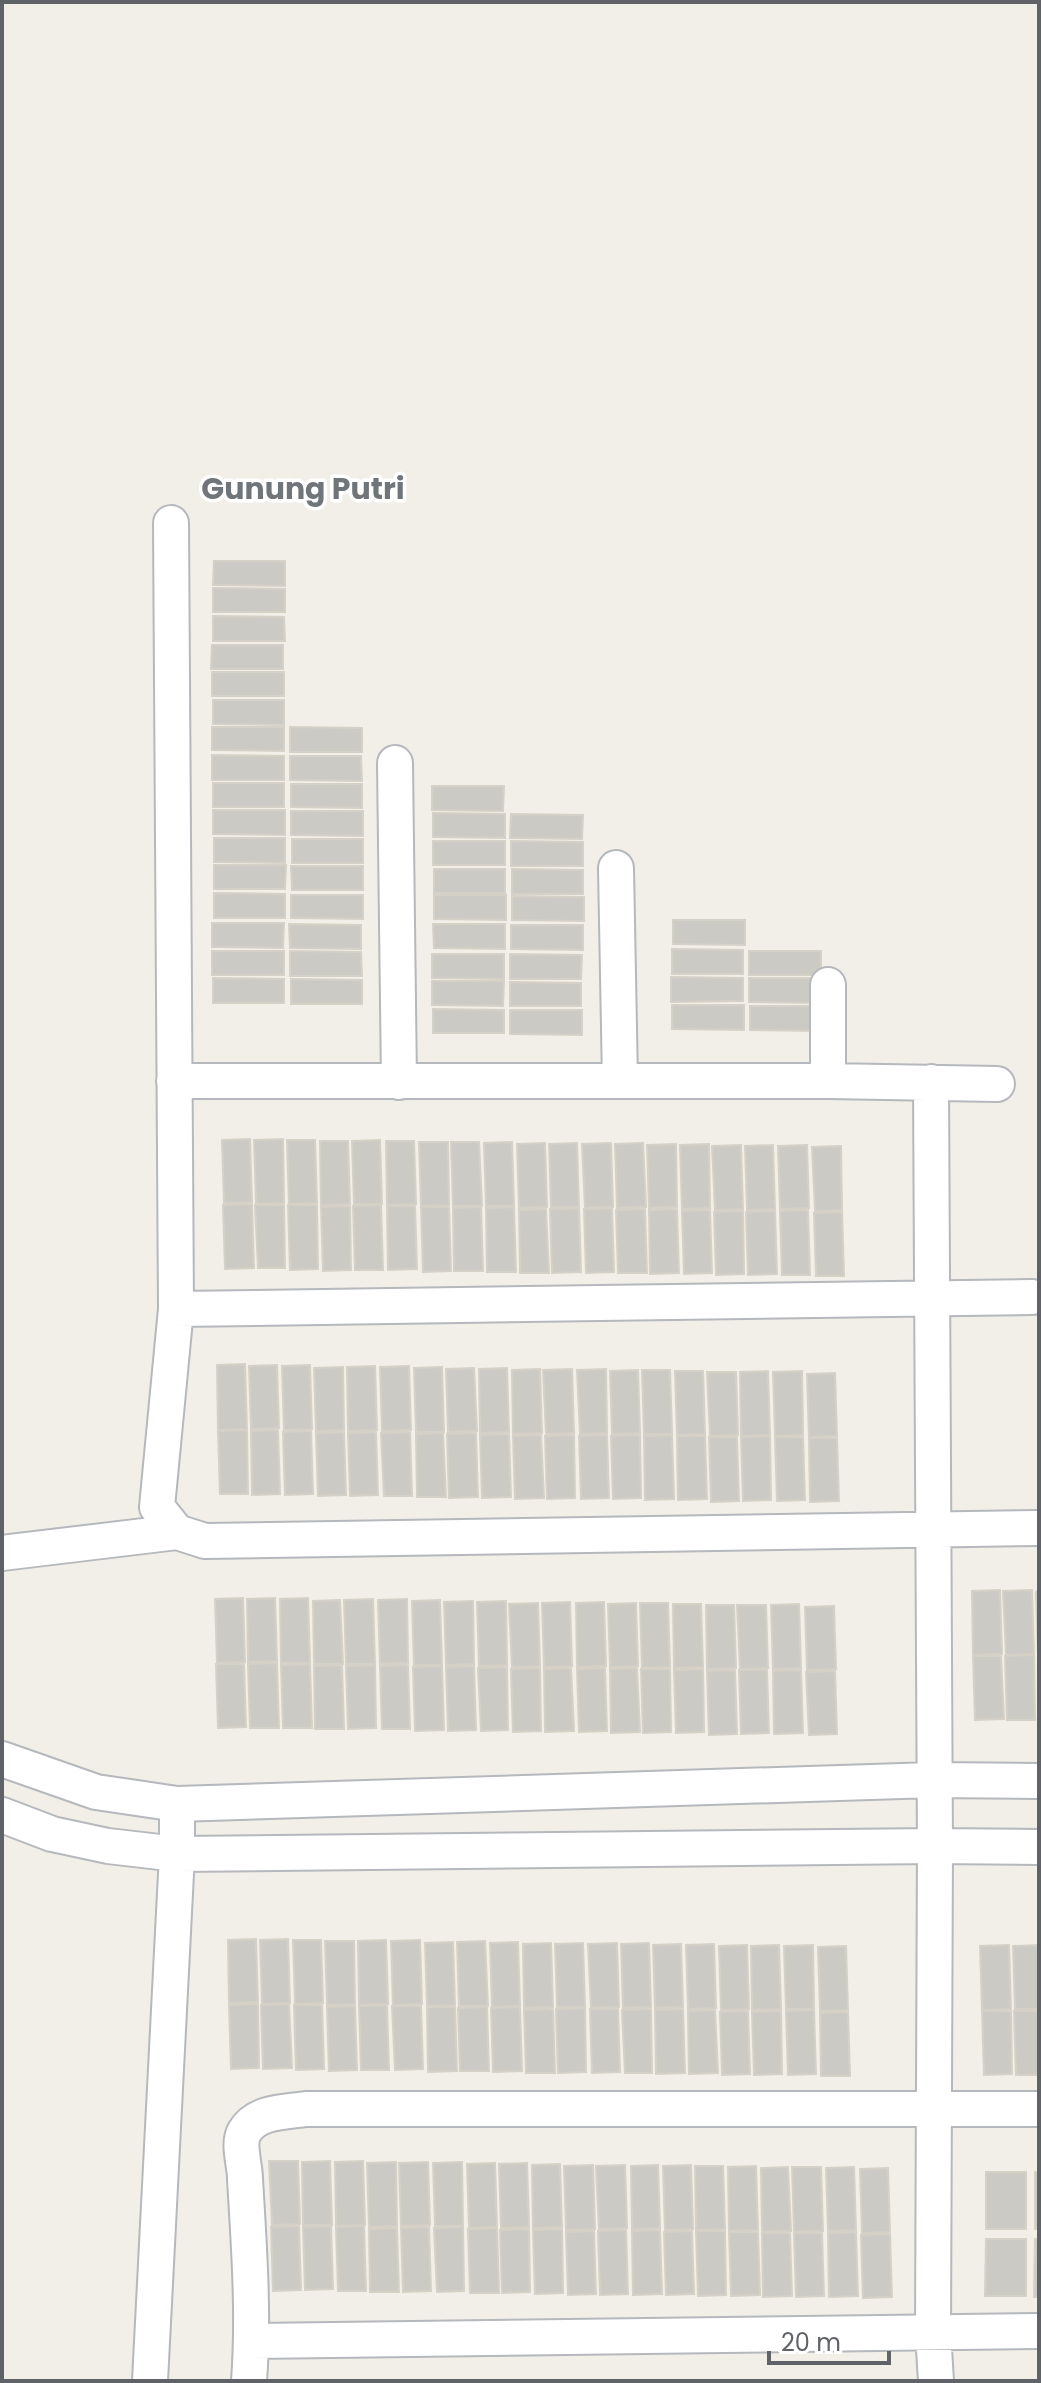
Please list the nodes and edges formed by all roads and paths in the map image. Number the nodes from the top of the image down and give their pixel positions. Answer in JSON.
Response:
{"nodes":[{"id":1,"x":171,"y":523,"type":"dead end"},
{"id":2,"x":395,"y":763,"type":"dead end"},
{"id":3,"x":616,"y":868,"type":"dead end"},
{"id":4,"x":828,"y":985,"type":"dead end"},
{"id":5,"x":174,"y":1081,"type":"junction"},
{"id":6,"x":620,"y":1081,"type":"junction"},
{"id":7,"x":828,"y":1081,"type":"junction"},
{"id":8,"x":399,"y":1082,"type":"junction"},
{"id":9,"x":931,"y":1082,"type":"junction"},
{"id":10,"x":997,"y":1084,"type":"dead end"},
{"id":11,"x":1032,"y":1297,"type":"dead end"},
{"id":12,"x":932,"y":1299,"type":"junction"},
{"id":13,"x":176,"y":1309,"type":"junction"},
{"id":14,"x":932,"y":1528,"type":"junction"},
{"id":15,"x":1039,"y":1528,"type":"edge"},
{"id":16,"x":177,"y":1532,"type":"junction"},
{"id":17,"x":2,"y":1553,"type":"edge"},
{"id":18,"x":2,"y":1759,"type":"edge"},
{"id":19,"x":933,"y":1780,"type":"junction"},
{"id":20,"x":1039,"y":1781,"type":"edge"},
{"id":21,"x":177,"y":1804,"type":"junction"},
{"id":22,"x":2,"y":1815,"type":"edge"},
{"id":23,"x":935,"y":1846,"type":"junction"},
{"id":24,"x":1039,"y":1847,"type":"edge"},
{"id":25,"x":177,"y":1854,"type":"junction"},
{"id":26,"x":1039,"y":2109,"type":"edge"},
{"id":27,"x":934,"y":2111,"type":"junction"},
{"id":28,"x":1039,"y":2331,"type":"edge"},
{"id":29,"x":933,"y":2333,"type":"junction"},
{"id":30,"x":252,"y":2341,"type":"junction"},
{"id":31,"x":150,"y":2381,"type":"edge"},
{"id":32,"x":249,"y":2381,"type":"edge"},
{"id":33,"x":936,"y":2381,"type":"edge"}],
"edges":[{"from":1,"to":5,"type":"street"},
{"from":2,"to":8,"type":"street"},
{"from":3,"to":6,"type":"street"},
{"from":4,"to":7,"type":"street"},
{"from":5,"to":8,"type":"street"},
{"from":5,"to":13,"type":"street"},
{"from":6,"to":7,"type":"street"},
{"from":6,"to":8,"type":"street"},
{"from":7,"to":9,"type":"street"},
{"from":9,"to":10,"type":"street"},
{"from":9,"to":12,"type":"street"},
{"from":11,"to":12,"type":"street"},
{"from":12,"to":13,"type":"street"},
{"from":12,"to":14,"type":"street"},
{"from":13,"to":16,"type":"street"},
{"from":14,"to":15,"type":"street"},
{"from":14,"to":16,"type":"street"},
{"from":14,"to":19,"type":"street"},
{"from":16,"to":17,"type":"street"},
{"from":18,"to":21,"type":"street"},
{"from":19,"to":20,"type":"street"},
{"from":19,"to":21,"type":"street"},
{"from":19,"to":23,"type":"street"},
{"from":21,"to":25,"type":"street"},
{"from":22,"to":25,"type":"street"},
{"from":23,"to":24,"type":"street"},
{"from":23,"to":25,"type":"street"},
{"from":23,"to":27,"type":"street"},
{"from":25,"to":31,"type":"street"},
{"from":26,"to":27,"type":"street"},
{"from":27,"to":29,"type":"street"},
{"from":27,"to":30,"type":"street"},
{"from":28,"to":29,"type":"street"},
{"from":29,"to":30,"type":"street"},
{"from":29,"to":33,"type":"street"},
{"from":30,"to":32,"type":"street"}]}
